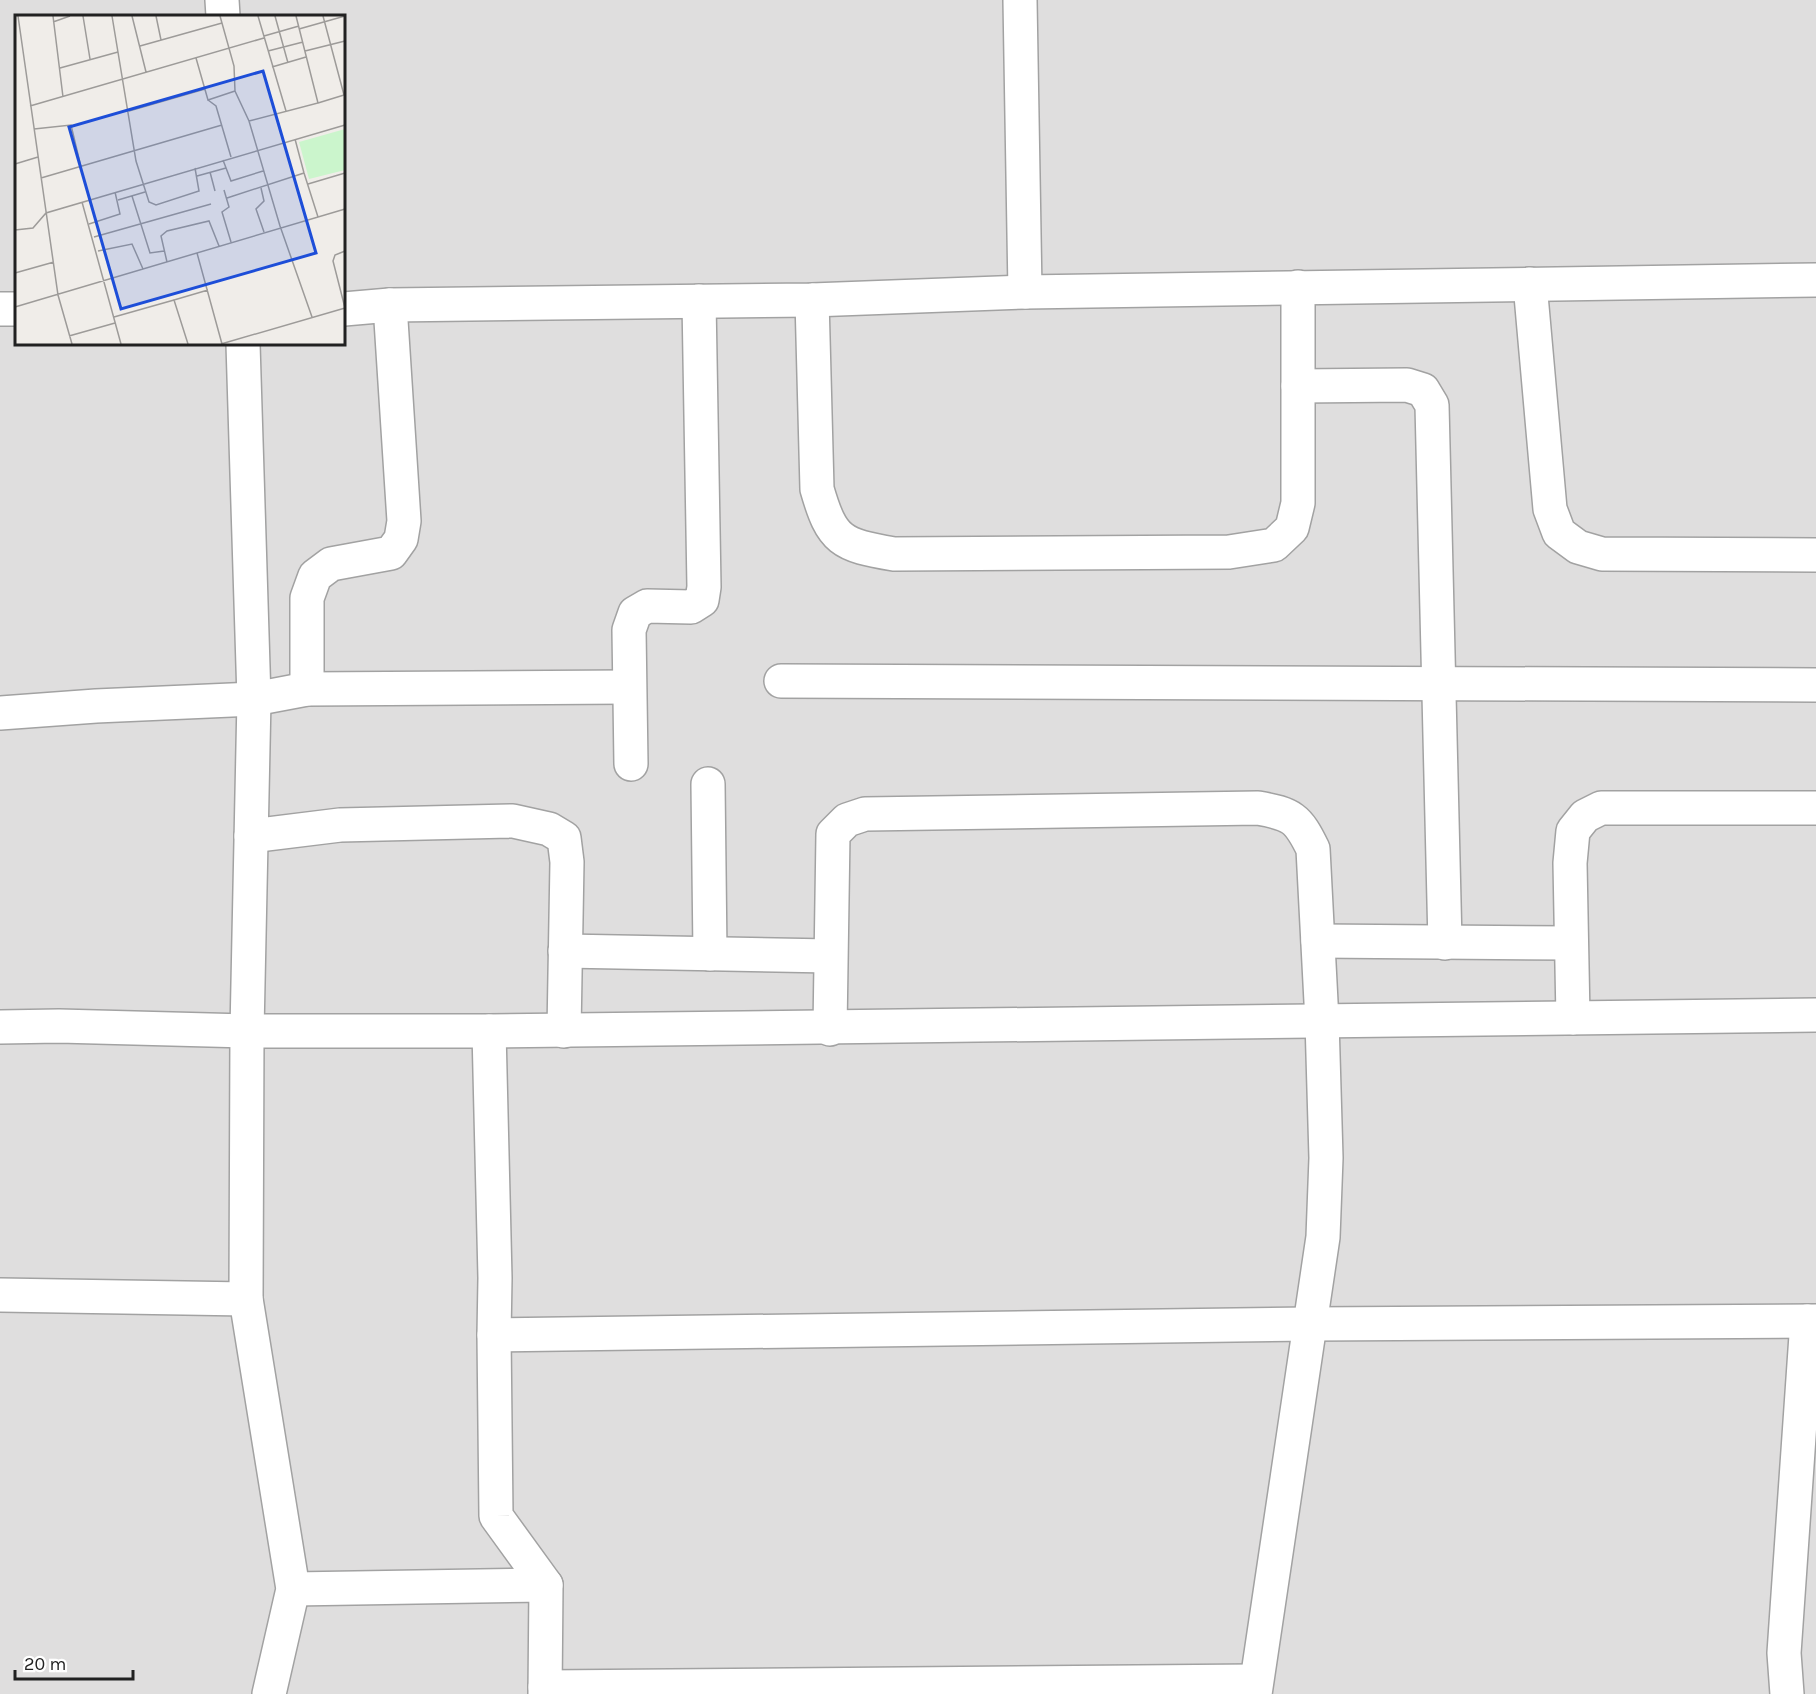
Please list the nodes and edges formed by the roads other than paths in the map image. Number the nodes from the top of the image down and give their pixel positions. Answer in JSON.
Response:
{"nodes":[{"id":1,"x":222,"y":0,"type":"edge"},
{"id":2,"x":1020,"y":0,"type":"edge"},
{"id":3,"x":223,"y":15,"type":"edge"},
{"id":4,"x":1816,"y":280,"type":"edge"},
{"id":5,"x":1530,"y":284,"type":"junction"},
{"id":6,"x":1298,"y":287,"type":"junction"},
{"id":7,"x":1025,"y":292,"type":"junction"},
{"id":8,"x":812,"y":300,"type":"junction"},
{"id":9,"x":699,"y":301,"type":"junction"},
{"id":10,"x":390,"y":305,"type":"junction"},
{"id":11,"x":345,"y":309,"type":"edge"},
{"id":12,"x":243,"y":345,"type":"edge"},
{"id":13,"x":1298,"y":386,"type":"junction"},
{"id":14,"x":1816,"y":555,"type":"edge"},
{"id":15,"x":781,"y":681,"type":"dead end"},
{"id":16,"x":1440,"y":684,"type":"junction"},
{"id":17,"x":1816,"y":685,"type":"edge"},
{"id":18,"x":629,"y":687,"type":"junction"},
{"id":19,"x":307,"y":689,"type":"junction"},
{"id":20,"x":254,"y":699,"type":"junction"},
{"id":21,"x":0,"y":713,"type":"edge"},
{"id":22,"x":631,"y":764,"type":"dead end"},
{"id":23,"x":708,"y":784,"type":"dead end"},
{"id":24,"x":1816,"y":808,"type":"edge"},
{"id":25,"x":251,"y":836,"type":"junction"},
{"id":26,"x":1317,"y":941,"type":"junction"},
{"id":27,"x":1445,"y":943,"type":"junction"},
{"id":28,"x":1571,"y":943,"type":"junction"},
{"id":29,"x":565,"y":951,"type":"junction"},
{"id":30,"x":710,"y":954,"type":"junction"},
{"id":31,"x":830,"y":956,"type":"junction"},
{"id":32,"x":1816,"y":1015,"type":"edge"},
{"id":33,"x":1573,"y":1018,"type":"junction"},
{"id":34,"x":1322,"y":1021,"type":"junction"},
{"id":35,"x":0,"y":1027,"type":"edge"},
{"id":36,"x":830,"y":1029,"type":"junction"},
{"id":37,"x":564,"y":1030,"type":"junction"},
{"id":38,"x":247,"y":1031,"type":"junction"},
{"id":39,"x":489,"y":1032,"type":"junction"},
{"id":40,"x":0,"y":1294,"type":"edge"},
{"id":41,"x":246,"y":1299,"type":"junction"},
{"id":42,"x":1811,"y":1321,"type":"edge"},
{"id":43,"x":1310,"y":1324,"type":"junction"},
{"id":44,"x":494,"y":1335,"type":"junction"},
{"id":45,"x":546,"y":1585,"type":"junction"},
{"id":46,"x":293,"y":1589,"type":"junction"},
{"id":47,"x":1256,"y":1688,"type":"edge"},
{"id":48,"x":545,"y":1690,"type":"edge"},
{"id":49,"x":269,"y":1694,"type":"edge"},
{"id":50,"x":1787,"y":1694,"type":"edge"}],
"edges":[{"from":1,"to":3,"type":"street"},
{"from":2,"to":7,"type":"street"},
{"from":4,"to":5,"type":"street"},
{"from":5,"to":6,"type":"street"},
{"from":5,"to":14,"type":"street"},
{"from":6,"to":7,"type":"street"},
{"from":6,"to":13,"type":"street"},
{"from":7,"to":8,"type":"street"},
{"from":8,"to":9,"type":"street"},
{"from":8,"to":13,"type":"street"},
{"from":9,"to":10,"type":"street"},
{"from":9,"to":18,"type":"street"},
{"from":10,"to":11,"type":"street"},
{"from":10,"to":19,"type":"street"},
{"from":12,"to":20,"type":"street"},
{"from":13,"to":16,"type":"street"},
{"from":15,"to":16,"type":"street"},
{"from":16,"to":17,"type":"street"},
{"from":16,"to":27,"type":"street"},
{"from":18,"to":19,"type":"street"},
{"from":18,"to":22,"type":"street"},
{"from":19,"to":20,"type":"street"},
{"from":20,"to":21,"type":"street"},
{"from":20,"to":25,"type":"street"},
{"from":23,"to":30,"type":"street"},
{"from":24,"to":28,"type":"street"},
{"from":25,"to":29,"type":"street"},
{"from":25,"to":38,"type":"street"},
{"from":26,"to":27,"type":"street"},
{"from":26,"to":31,"type":"street"},
{"from":26,"to":34,"type":"street"},
{"from":27,"to":28,"type":"street"},
{"from":28,"to":33,"type":"street"},
{"from":29,"to":30,"type":"street"},
{"from":29,"to":37,"type":"street"},
{"from":30,"to":31,"type":"street"},
{"from":31,"to":36,"type":"street"},
{"from":32,"to":33,"type":"street"},
{"from":33,"to":34,"type":"street"},
{"from":34,"to":36,"type":"street"},
{"from":34,"to":43,"type":"street"},
{"from":35,"to":38,"type":"street"},
{"from":36,"to":37,"type":"street"},
{"from":37,"to":39,"type":"street"},
{"from":38,"to":39,"type":"street"},
{"from":38,"to":41,"type":"street"},
{"from":39,"to":44,"type":"street"},
{"from":40,"to":41,"type":"street"},
{"from":41,"to":46,"type":"street"},
{"from":42,"to":43,"type":"street"},
{"from":42,"to":50,"type":"street"},
{"from":43,"to":44,"type":"street"},
{"from":43,"to":47,"type":"street"},
{"from":44,"to":45,"type":"street"},
{"from":45,"to":46,"type":"street"},
{"from":45,"to":48,"type":"street"},
{"from":46,"to":49,"type":"street"},
{"from":47,"to":48,"type":"street"}]}
